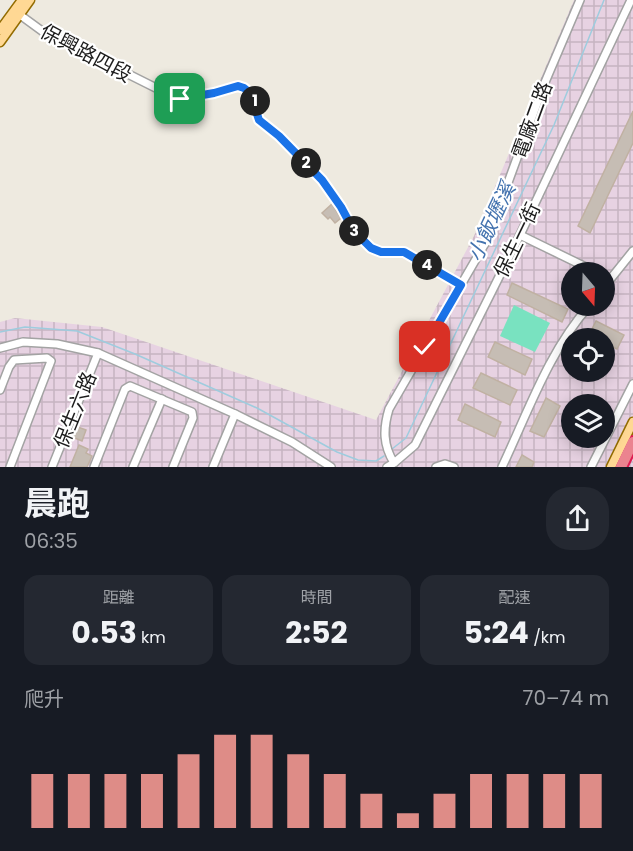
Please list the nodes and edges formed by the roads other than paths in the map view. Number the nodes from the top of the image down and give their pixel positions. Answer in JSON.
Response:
{"nodes":[{"id":1,"x":22,"y":0,"type":"edge"},
{"id":2,"x":30,"y":0,"type":"edge"},
{"id":3,"x":580,"y":0,"type":"edge"},
{"id":4,"x":631,"y":0,"type":"edge"},
{"id":5,"x":17,"y":12,"type":"junction"},
{"id":6,"x":3,"y":27,"type":"edge"},
{"id":7,"x":0,"y":42,"type":"edge"},
{"id":8,"x":520,"y":235,"type":"junction"},
{"id":9,"x":633,"y":251,"type":"edge"},
{"id":10,"x":575,"y":262,"type":"edge"},
{"id":11,"x":615,"y":270,"type":"edge"},
{"id":12,"x":461,"y":285,"type":"junction"},
{"id":13,"x":580,"y":316,"type":"edge"},
{"id":14,"x":0,"y":348,"type":"edge"},
{"id":15,"x":98,"y":353,"type":"junction"},
{"id":16,"x":633,"y":384,"type":"edge"},
{"id":17,"x":0,"y":390,"type":"edge"},
{"id":18,"x":162,"y":399,"type":"junction"},
{"id":19,"x":235,"y":414,"type":"junction"},
{"id":20,"x":633,"y":422,"type":"edge"},
{"id":21,"x":633,"y":442,"type":"edge"},
{"id":22,"x":394,"y":464,"type":"junction"},
{"id":23,"x":10,"y":467,"type":"edge"},
{"id":24,"x":52,"y":467,"type":"edge"},
{"id":25,"x":94,"y":467,"type":"edge"},
{"id":26,"x":134,"y":467,"type":"edge"},
{"id":27,"x":173,"y":467,"type":"edge"},
{"id":28,"x":213,"y":467,"type":"edge"},
{"id":29,"x":330,"y":467,"type":"edge"},
{"id":30,"x":387,"y":467,"type":"edge"},
{"id":31,"x":435,"y":467,"type":"edge"},
{"id":32,"x":454,"y":467,"type":"edge"},
{"id":33,"x":502,"y":467,"type":"edge"},
{"id":34,"x":591,"y":467,"type":"edge"},
{"id":35,"x":611,"y":467,"type":"edge"},
{"id":36,"x":621,"y":467,"type":"edge"}],
"edges":[{"from":1,"to":5,"type":"main road"},
{"from":2,"to":5,"type":"main road"},
{"from":3,"to":12,"type":"street","name":"電廠二路"},
{"from":4,"to":8,"type":"street","name":"保生一街"},
{"from":5,"to":6,"type":"main road"},
{"from":5,"to":12,"type":"street","name":"保興路四段"},
{"from":6,"to":7,"type":"main road"},
{"from":8,"to":10,"type":"street"},
{"from":8,"to":22,"type":"street","name":"保生一街"},
{"from":9,"to":11,"type":"street"},
{"from":12,"to":22,"type":"street","name":"電廠二路"},
{"from":13,"to":33,"type":"street"},
{"from":14,"to":15,"type":"street"},
{"from":15,"to":19,"type":"street"},
{"from":15,"to":24,"type":"street","name":"保生六路"},
{"from":16,"to":34,"type":"street"},
{"from":17,"to":23,"type":"street"},
{"from":18,"to":25,"type":"street"},
{"from":18,"to":26,"type":"street"},
{"from":18,"to":27,"type":"street"},
{"from":19,"to":28,"type":"street"},
{"from":19,"to":29,"type":"street"},
{"from":20,"to":35,"type":"main road"},
{"from":21,"to":36,"type":"highway"},
{"from":22,"to":30,"type":"street","name":"保生一街"},
{"from":31,"to":32,"type":"street"}]}
